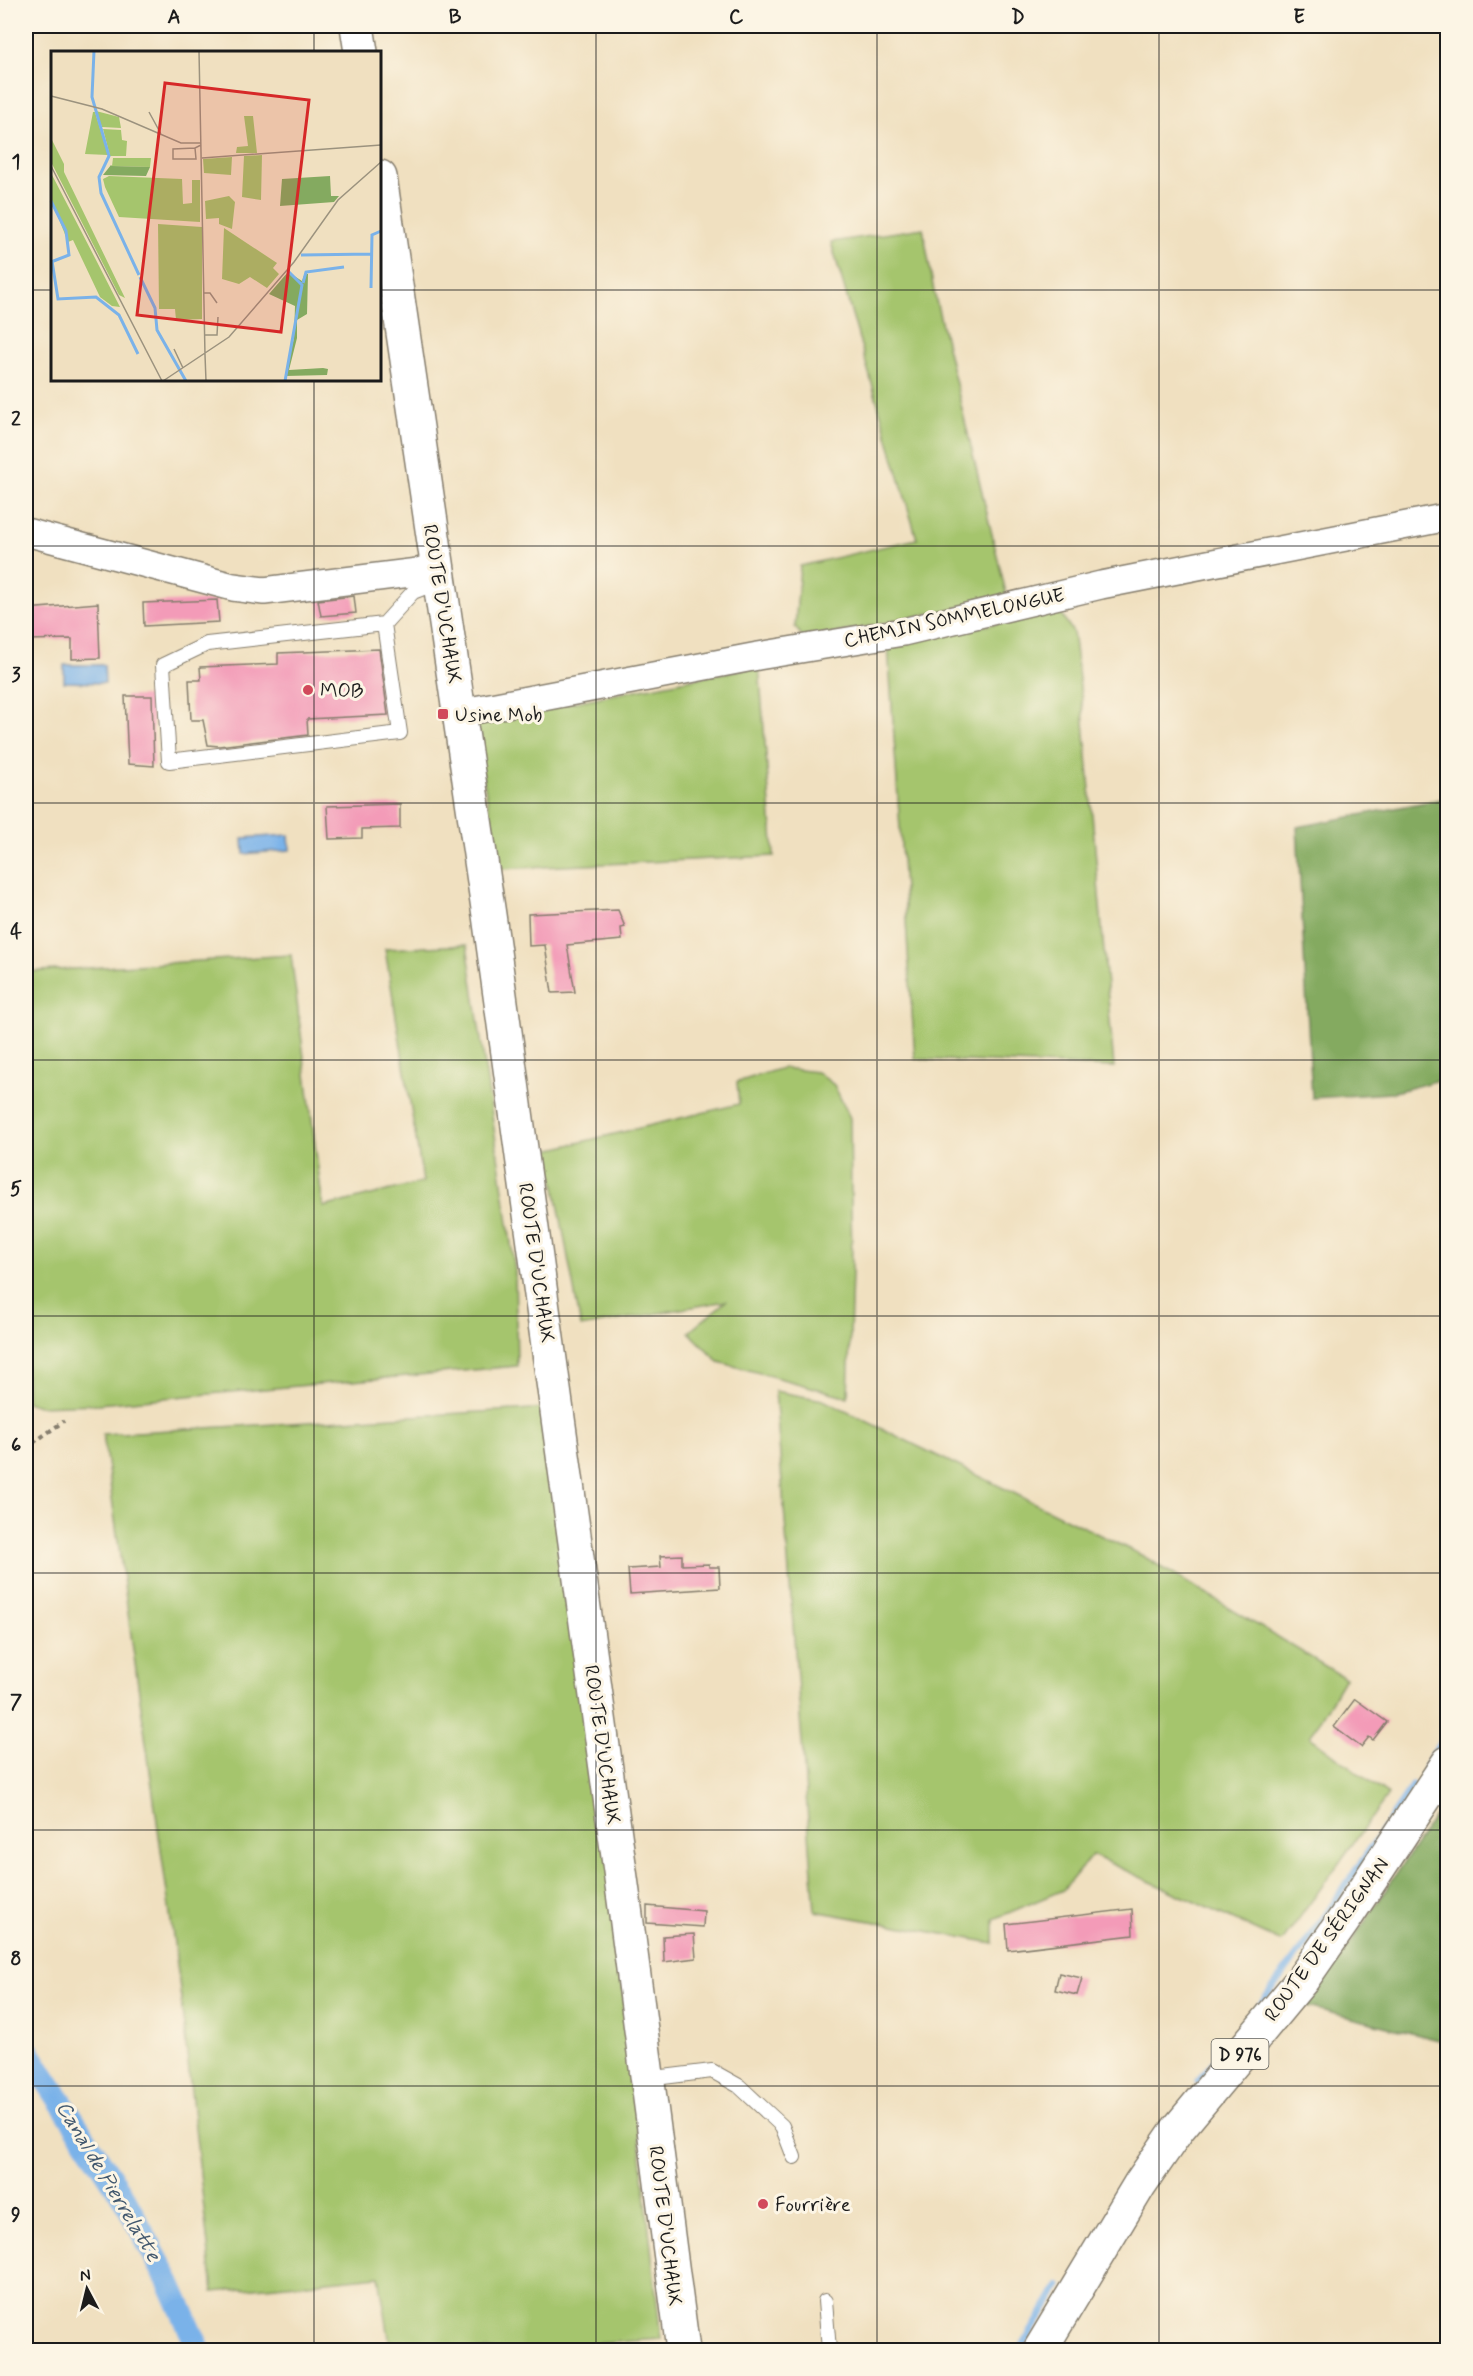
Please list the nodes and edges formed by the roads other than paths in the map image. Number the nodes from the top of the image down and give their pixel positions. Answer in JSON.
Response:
{"nodes":[{"id":1,"x":357,"y":26,"type":"edge"},
{"id":2,"x":361,"y":51,"type":"edge"},
{"id":3,"x":381,"y":184,"type":"edge"},
{"id":4,"x":1448,"y":517,"type":"edge"},
{"id":5,"x":26,"y":532,"type":"edge"},
{"id":6,"x":438,"y":574,"type":"junction"},
{"id":7,"x":384,"y":624,"type":"junction"},
{"id":8,"x":459,"y":712,"type":"junction"},
{"id":9,"x":1448,"y":1763,"type":"edge"},
{"id":10,"x":647,"y":2079,"type":"junction"},
{"id":11,"x":794,"y":2157,"type":"dead end"},
{"id":12,"x":825,"y":2301,"type":"dead end"},
{"id":13,"x":683,"y":2350,"type":"edge"},
{"id":14,"x":830,"y":2350,"type":"edge"},
{"id":15,"x":1040,"y":2350,"type":"edge"}],
"edges":[{"from":1,"to":2,"type":"main road"},
{"from":3,"to":6,"type":"main road","name":"ROUTE D'UCHAUX"},
{"from":4,"to":8,"type":"street","name":"CHEMIN SOMMELONGUE"},
{"from":5,"to":6,"type":"street"},
{"from":6,"to":7,"type":"lane"},
{"from":6,"to":8,"type":"main road","name":"ROUTE D'UCHAUX"},
{"from":7,"to":7,"type":"lane"},
{"from":8,"to":10,"type":"main road","name":"ROUTE D'UCHAUX"},
{"from":9,"to":15,"type":"main road","name":"ROUTE DE SÉRIGNAN","number":"D 976"},
{"from":10,"to":11,"type":"lane"},
{"from":10,"to":13,"type":"main road","name":"ROUTE D'UCHAUX"},
{"from":12,"to":14,"type":"lane"}]}
